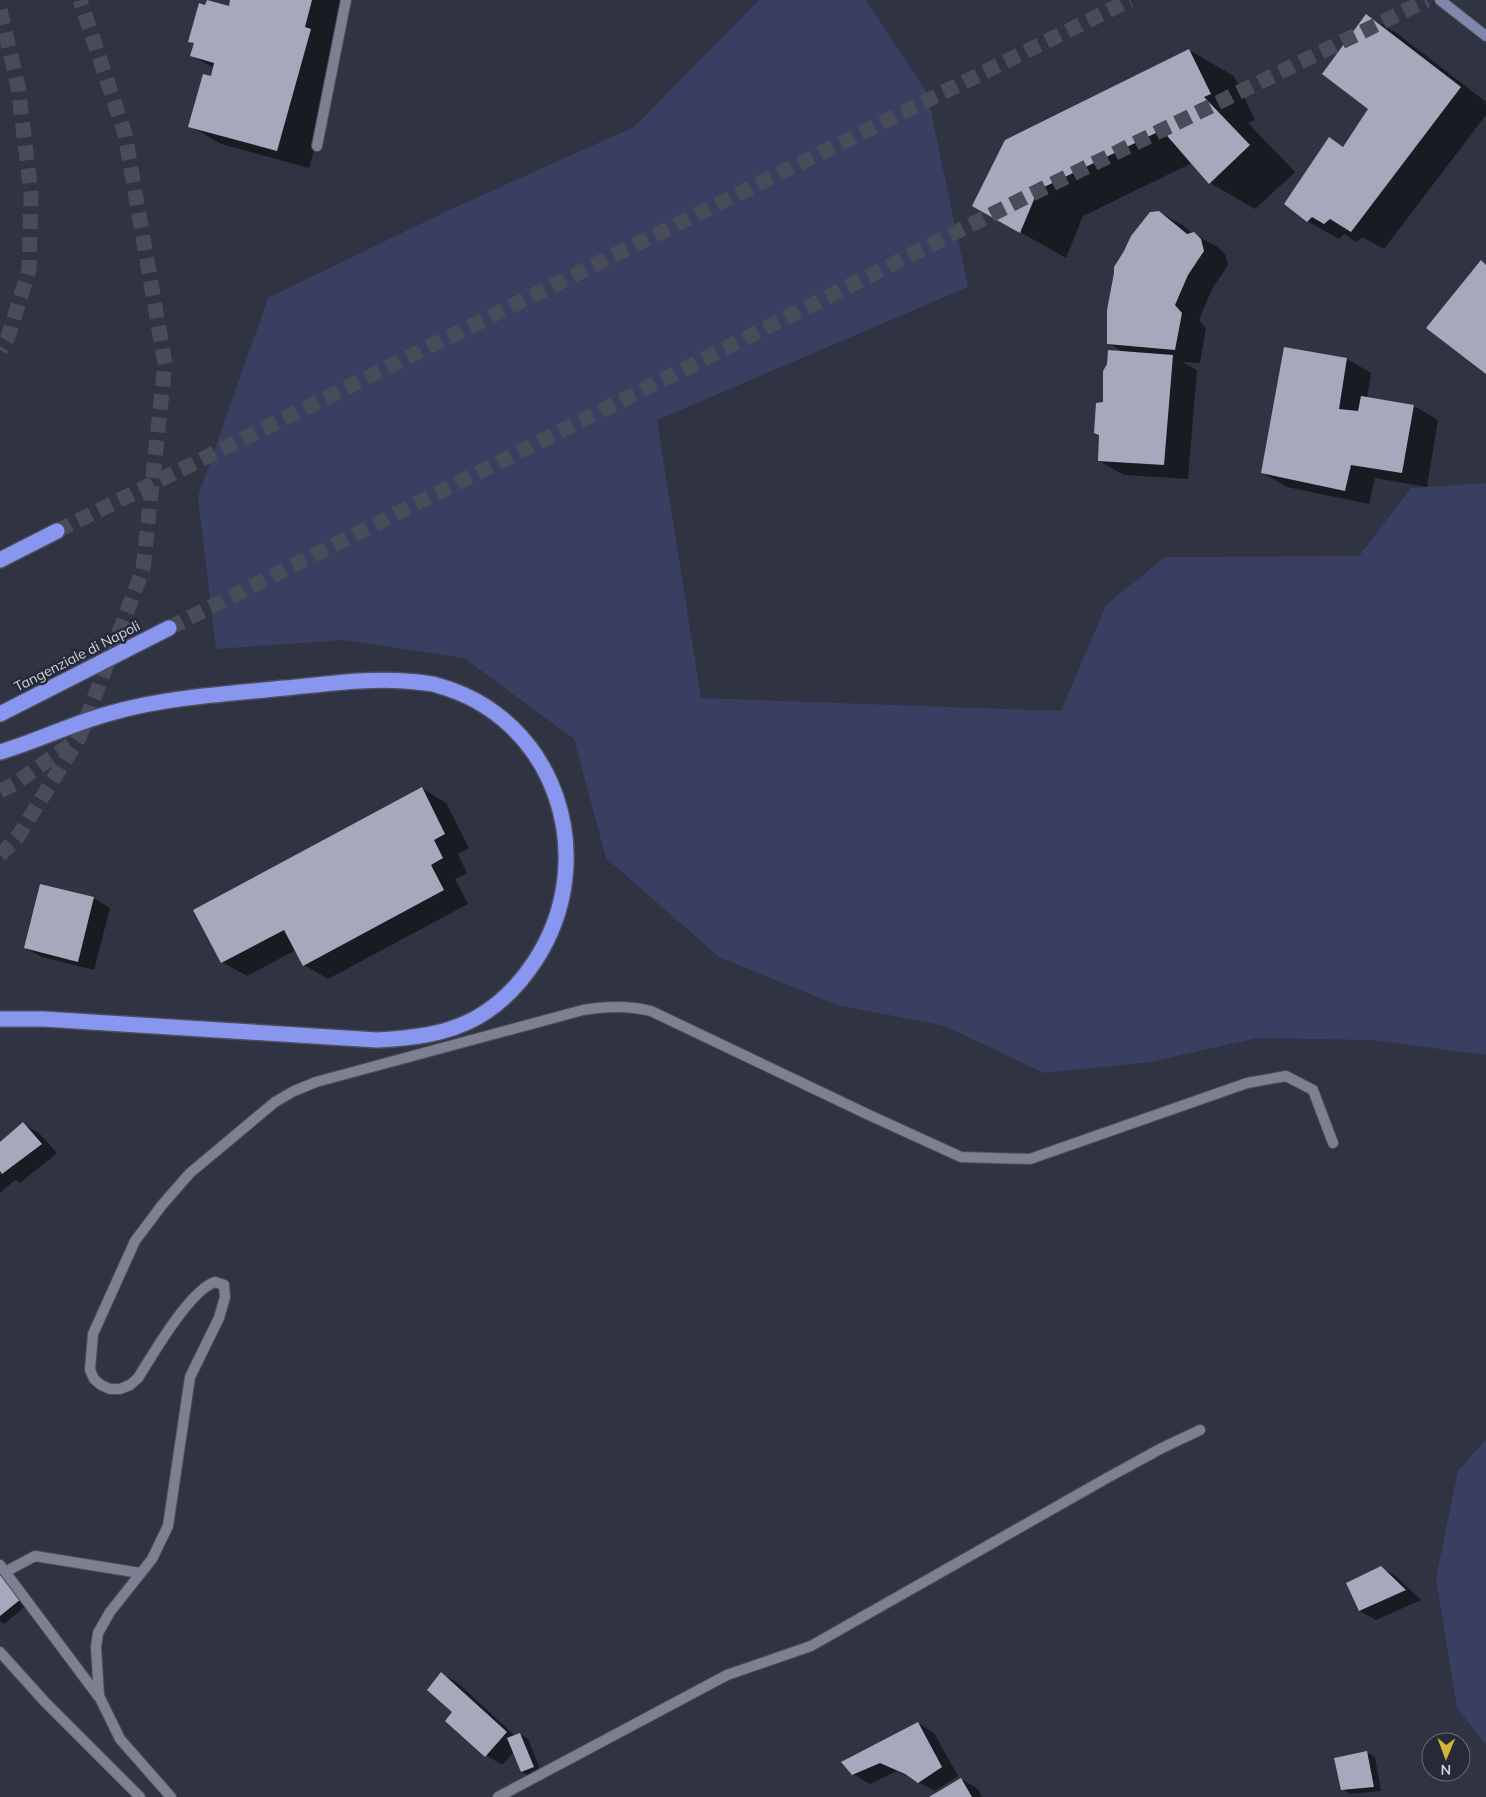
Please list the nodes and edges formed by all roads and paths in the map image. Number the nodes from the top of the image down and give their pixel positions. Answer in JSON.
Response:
{"nodes":[{"id":1,"x":346,"y":0,"type":"edge"},
{"id":2,"x":1440,"y":0,"type":"edge"},
{"id":3,"x":1486,"y":36,"type":"edge"},
{"id":4,"x":317,"y":146,"type":"dead end"},
{"id":5,"x":0,"y":550,"type":"edge"},
{"id":6,"x":0,"y":560,"type":"edge"},
{"id":7,"x":169,"y":628,"type":"tunnel mouth"},
{"id":8,"x":0,"y":714,"type":"edge"},
{"id":9,"x":0,"y":752,"type":"edge"},
{"id":10,"x":0,"y":1019,"type":"edge"},
{"id":11,"x":1333,"y":1143,"type":"dead end"},
{"id":12,"x":1200,"y":1430,"type":"dead end"},
{"id":13,"x":2,"y":1569,"type":"edge"},
{"id":14,"x":140,"y":1573,"type":"junction"},
{"id":15,"x":0,"y":1652,"type":"edge"},
{"id":16,"x":99,"y":1696,"type":"junction"},
{"id":17,"x":140,"y":1797,"type":"edge"},
{"id":18,"x":170,"y":1797,"type":"edge"},
{"id":19,"x":498,"y":1797,"type":"edge"}],
"edges":[{"from":1,"to":4,"type":"street"},
{"from":2,"to":3,"type":"main road"},
{"from":5,"to":6,"type":"highway"},
{"from":7,"to":8,"type":"highway","name":"Tangenziale di Napoli"},
{"from":9,"to":10,"type":"highway"},
{"from":11,"to":14,"type":"street"},
{"from":12,"to":19,"type":"street"},
{"from":13,"to":14,"type":"street"},
{"from":13,"to":16,"type":"street"},
{"from":14,"to":16,"type":"street"},
{"from":15,"to":17,"type":"street"},
{"from":16,"to":18,"type":"street"}]}
